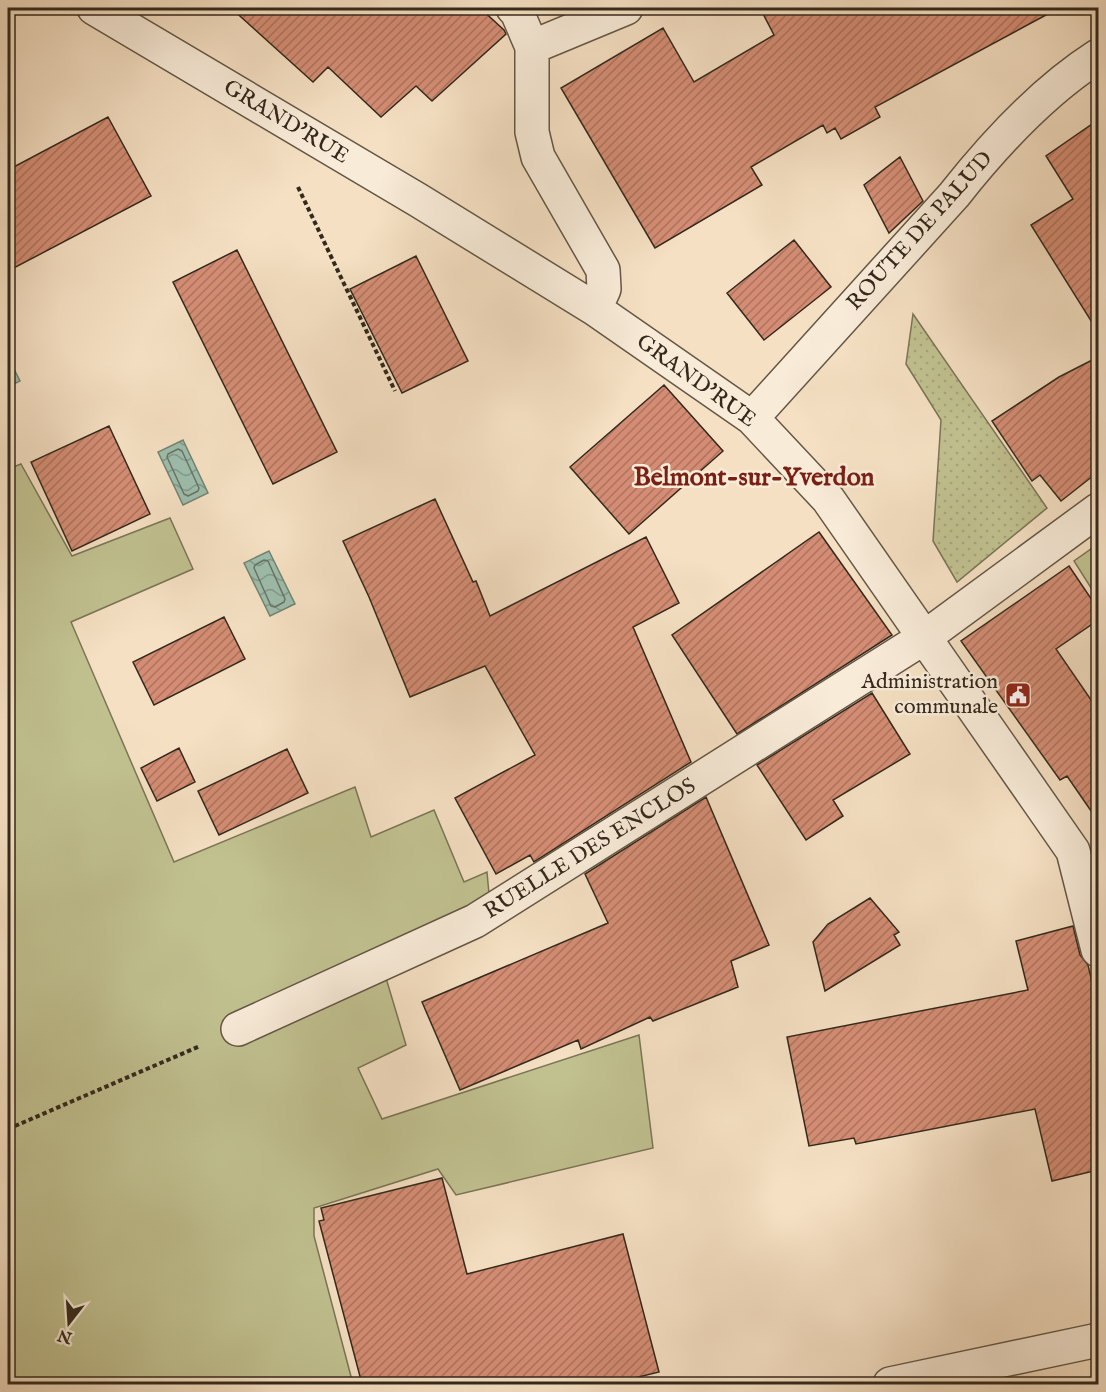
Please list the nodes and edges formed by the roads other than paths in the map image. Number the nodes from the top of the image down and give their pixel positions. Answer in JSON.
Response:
{"nodes":[{"id":1,"x":94,"y":8,"type":"edge"},
{"id":2,"x":513,"y":8,"type":"edge"},
{"id":3,"x":626,"y":8,"type":"edge"},
{"id":4,"x":532,"y":47,"type":"junction"},
{"id":5,"x":1098,"y":56,"type":"edge"},
{"id":6,"x":595,"y":309,"type":"junction"},
{"id":7,"x":752,"y":418,"type":"junction"},
{"id":8,"x":1098,"y":510,"type":"edge"},
{"id":9,"x":925,"y":637,"type":"junction"},
{"id":10,"x":1098,"y":950,"type":"edge"},
{"id":11,"x":238,"y":1029,"type":"road end"},
{"id":12,"x":1098,"y":1340,"type":"edge"},
{"id":13,"x":890,"y":1384,"type":"edge"}],
"edges":[{"from":1,"to":6,"type":"street","name":"GRAND'RUE"},
{"from":2,"to":4,"type":"street"},
{"from":3,"to":4,"type":"street"},
{"from":4,"to":6,"type":"street"},
{"from":5,"to":7,"type":"street","name":"ROUTE DE PALUD"},
{"from":6,"to":7,"type":"street","name":"GRAND'RUE"},
{"from":7,"to":9,"type":"street","name":"GRAND'RUE"},
{"from":8,"to":9,"type":"street","name":"RUELLE DES ENCLOS"},
{"from":9,"to":10,"type":"street","name":"GRAND'RUE"},
{"from":9,"to":11,"type":"street","name":"RUELLE DES ENCLOS"},
{"from":12,"to":13,"type":"street"}]}
